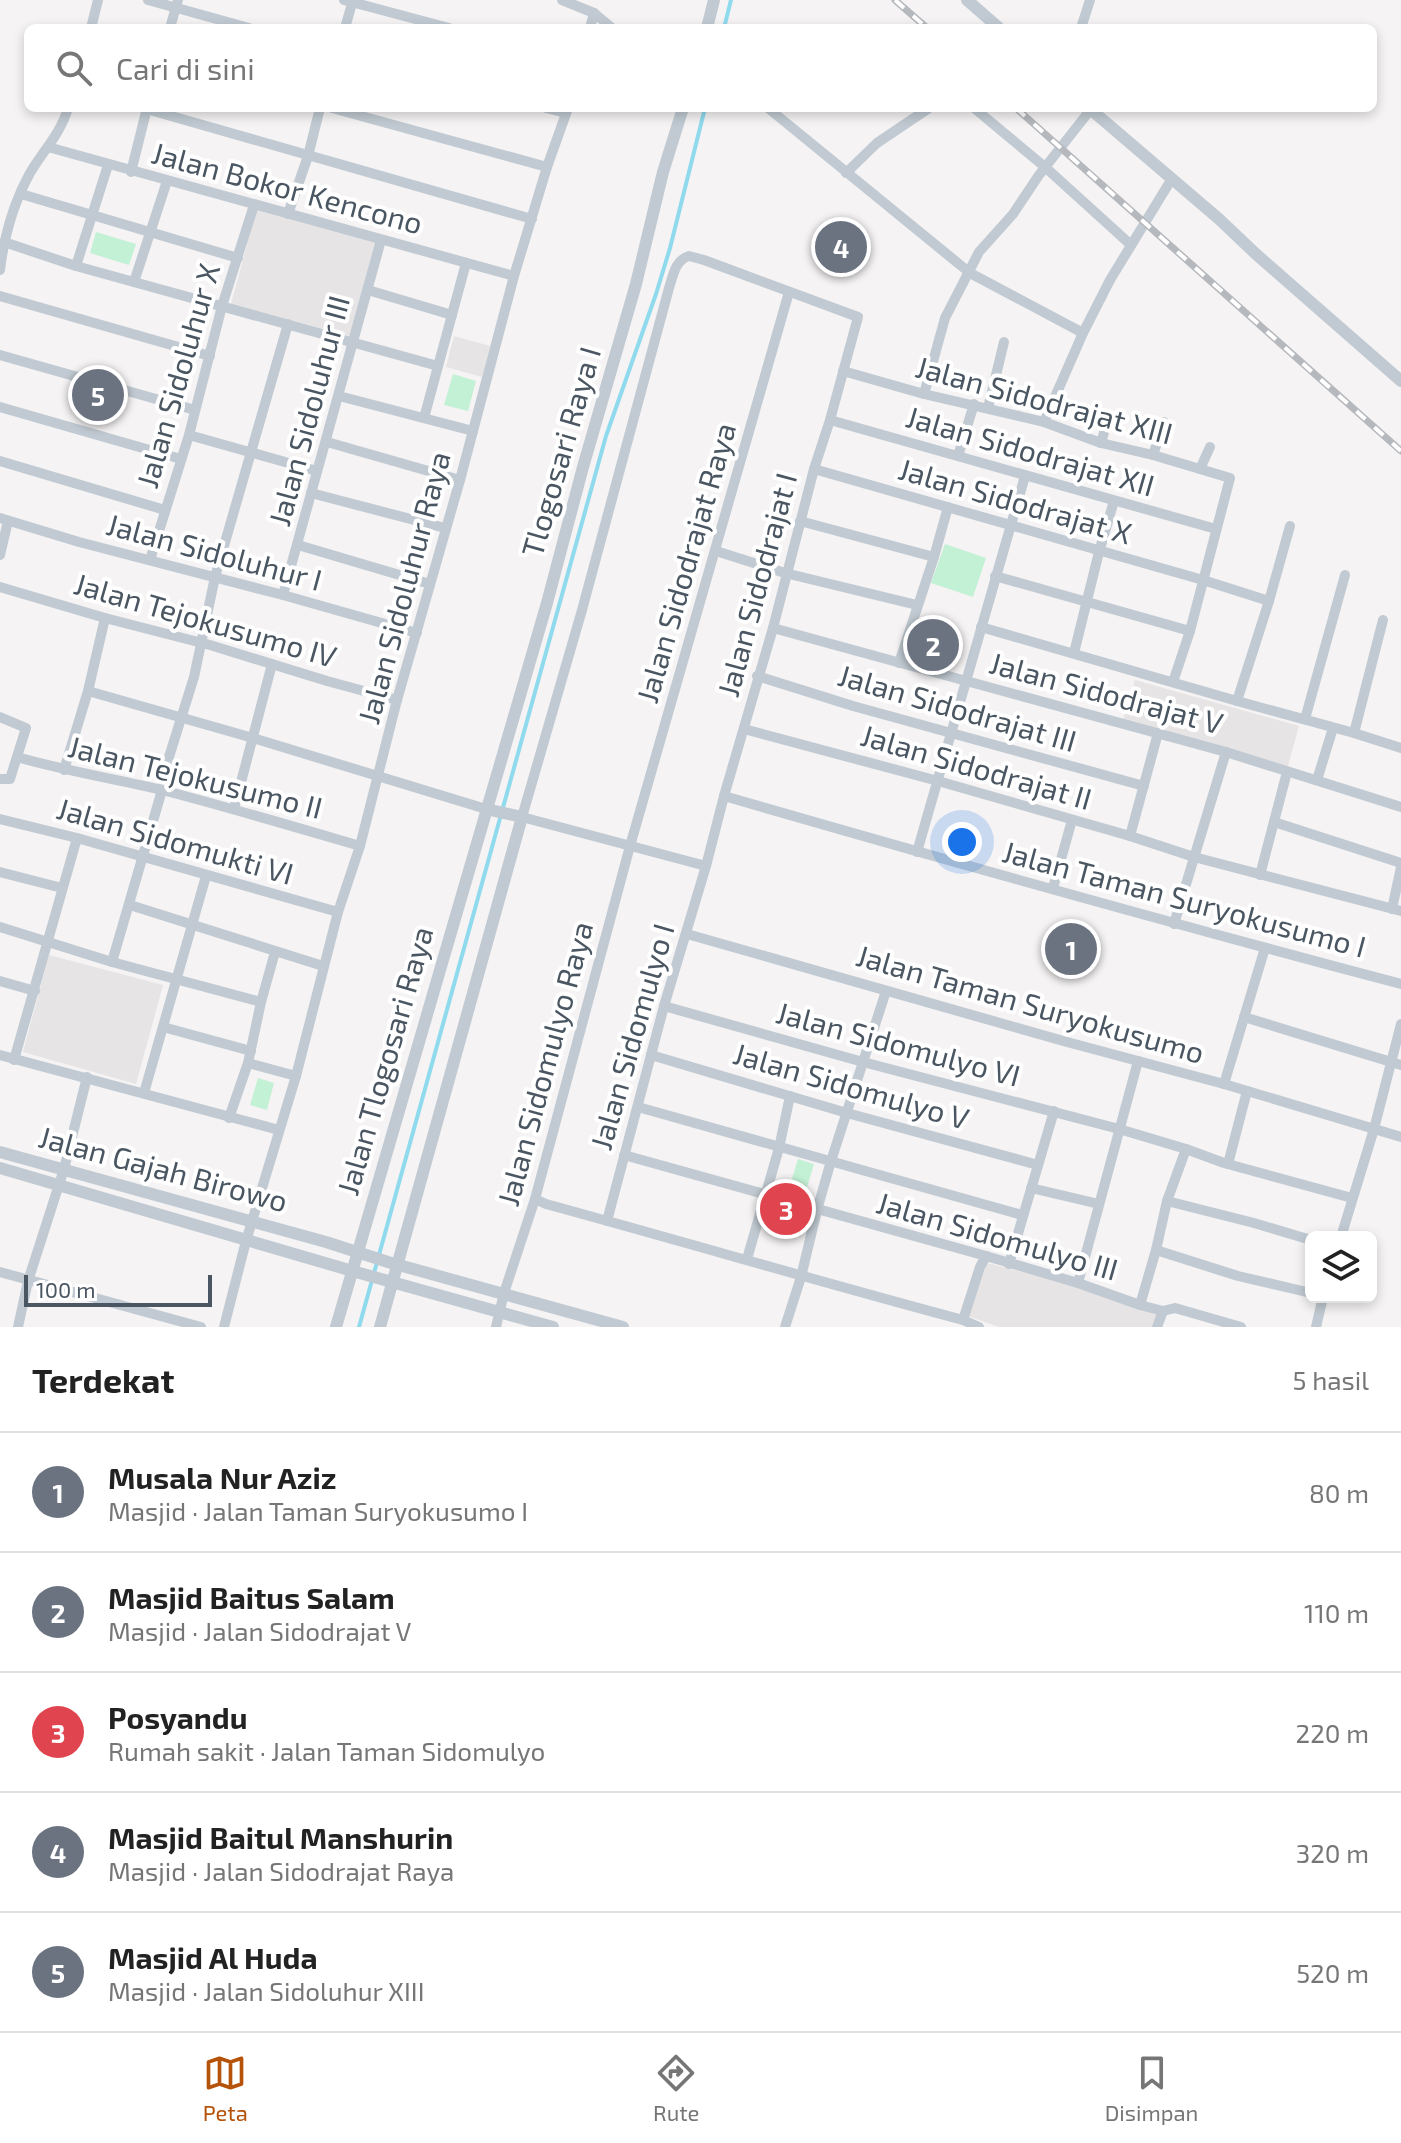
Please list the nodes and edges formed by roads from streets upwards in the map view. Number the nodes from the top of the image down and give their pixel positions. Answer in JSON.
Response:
{"nodes":[{"id":1,"x":98,"y":0,"type":"edge"},
{"id":2,"x":148,"y":0,"type":"edge"},
{"id":3,"x":562,"y":0,"type":"edge"},
{"id":4,"x":714,"y":0,"type":"edge"},
{"id":5,"x":967,"y":0,"type":"edge"},
{"id":6,"x":1090,"y":0,"type":"edge"},
{"id":7,"x":350,"y":1,"type":"edge"},
{"id":8,"x":177,"y":4,"type":"edge"},
{"id":9,"x":981,"y":5,"type":"edge"},
{"id":10,"x":594,"y":13,"type":"junction"},
{"id":11,"x":92,"y":24,"type":"edge"},
{"id":12,"x":171,"y":24,"type":"edge"},
{"id":13,"x":237,"y":24,"type":"edge"},
{"id":14,"x":346,"y":24,"type":"edge"},
{"id":15,"x":434,"y":24,"type":"edge"},
{"id":16,"x":591,"y":24,"type":"edge"},
{"id":17,"x":607,"y":24,"type":"edge"},
{"id":18,"x":708,"y":24,"type":"edge"},
{"id":19,"x":996,"y":24,"type":"edge"},
{"id":20,"x":1082,"y":24,"type":"edge"},
{"id":21,"x":67,"y":112,"type":"edge"},
{"id":22,"x":145,"y":112,"type":"edge"},
{"id":23,"x":160,"y":112,"type":"edge"},
{"id":24,"x":319,"y":112,"type":"edge"},
{"id":25,"x":347,"y":112,"type":"edge"},
{"id":26,"x":567,"y":112,"type":"edge"},
{"id":27,"x":682,"y":112,"type":"edge"},
{"id":28,"x":773,"y":112,"type":"edge"},
{"id":29,"x":923,"y":112,"type":"edge"},
{"id":30,"x":979,"y":112,"type":"edge"},
{"id":31,"x":1088,"y":112,"type":"edge"},
{"id":32,"x":1093,"y":112,"type":"edge"},
{"id":33,"x":48,"y":147,"type":"junction"},
{"id":34,"x":308,"y":156,"type":"junction"},
{"id":35,"x":108,"y":165,"type":"junction"},
{"id":36,"x":547,"y":167,"type":"junction"},
{"id":37,"x":1045,"y":167,"type":"junction"},
{"id":38,"x":131,"y":172,"type":"junction"},
{"id":39,"x":846,"y":173,"type":"junction"},
{"id":40,"x":1171,"y":180,"type":"junction"},
{"id":41,"x":167,"y":181,"type":"junction"},
{"id":42,"x":21,"y":194,"type":"junction"},
{"id":43,"x":254,"y":205,"type":"junction"},
{"id":44,"x":288,"y":214,"type":"junction"},
{"id":45,"x":92,"y":215,"type":"junction"},
{"id":46,"x":532,"y":219,"type":"junction"},
{"id":47,"x":150,"y":233,"type":"junction"},
{"id":48,"x":381,"y":240,"type":"junction"},
{"id":49,"x":4,"y":242,"type":"junction"},
{"id":50,"x":1131,"y":245,"type":"junction"},
{"id":51,"x":238,"y":258,"type":"junction"},
{"id":52,"x":466,"y":263,"type":"junction"},
{"id":53,"x":76,"y":266,"type":"junction"},
{"id":54,"x":0,"y":270,"type":"edge"},
{"id":55,"x":970,"y":273,"type":"junction"},
{"id":56,"x":514,"y":276,"type":"junction"},
{"id":57,"x":134,"y":282,"type":"junction"},
{"id":58,"x":368,"y":290,"type":"junction"},
{"id":59,"x":789,"y":292,"type":"junction"},
{"id":60,"x":0,"y":296,"type":"edge"},
{"id":61,"x":222,"y":306,"type":"junction"},
{"id":62,"x":452,"y":315,"type":"junction"},
{"id":63,"x":288,"y":324,"type":"junction"},
{"id":64,"x":1083,"y":333,"type":"junction"},
{"id":65,"x":1004,"y":342,"type":"dead end"},
{"id":66,"x":353,"y":343,"type":"junction"},
{"id":67,"x":0,"y":355,"type":"edge"},
{"id":68,"x":210,"y":356,"type":"junction"},
{"id":69,"x":438,"y":366,"type":"junction"},
{"id":70,"x":843,"y":371,"type":"junction"},
{"id":71,"x":1401,"y":381,"type":"edge"},
{"id":72,"x":924,"y":394,"type":"junction"},
{"id":73,"x":339,"y":396,"type":"junction"},
{"id":74,"x":974,"y":404,"type":"junction"},
{"id":75,"x":0,"y":407,"type":"edge"},
{"id":76,"x":988,"y":408,"type":"junction"},
{"id":77,"x":195,"y":410,"type":"junction"},
{"id":78,"x":1109,"y":415,"type":"dead end"},
{"id":79,"x":424,"y":418,"type":"junction"},
{"id":80,"x":830,"y":420,"type":"junction"},
{"id":81,"x":1044,"y":422,"type":"junction"},
{"id":82,"x":1164,"y":422,"type":"dead end"},
{"id":83,"x":473,"y":431,"type":"junction"},
{"id":84,"x":189,"y":435,"type":"junction"},
{"id":85,"x":327,"y":442,"type":"junction"},
{"id":86,"x":1101,"y":443,"type":"junction"},
{"id":87,"x":1210,"y":447,"type":"dead end"},
{"id":88,"x":252,"y":452,"type":"junction"},
{"id":89,"x":1153,"y":455,"type":"junction"},
{"id":90,"x":958,"y":456,"type":"junction"},
{"id":91,"x":181,"y":459,"type":"junction"},
{"id":92,"x":0,"y":461,"type":"edge"},
{"id":93,"x":814,"y":469,"type":"junction"},
{"id":94,"x":1200,"y":469,"type":"junction"},
{"id":95,"x":317,"y":471,"type":"junction"},
{"id":96,"x":1025,"y":476,"type":"junction"},
{"id":97,"x":460,"y":480,"type":"junction"},
{"id":98,"x":311,"y":493,"type":"junction"},
{"id":99,"x":1114,"y":501,"type":"junction"},
{"id":100,"x":948,"y":507,"type":"junction"},
{"id":101,"x":165,"y":510,"type":"junction"},
{"id":102,"x":4,"y":520,"type":"edge"},
{"id":103,"x":800,"y":521,"type":"junction"},
{"id":104,"x":1010,"y":525,"type":"junction"},
{"id":105,"x":1290,"y":526,"type":"dead end"},
{"id":106,"x":445,"y":528,"type":"junction"},
{"id":107,"x":1216,"y":529,"type":"junction"},
{"id":108,"x":298,"y":545,"type":"junction"},
{"id":109,"x":716,"y":551,"type":"junction"},
{"id":110,"x":1099,"y":552,"type":"junction"},
{"id":111,"x":0,"y":555,"type":"edge"},
{"id":112,"x":934,"y":557,"type":"junction"},
{"id":113,"x":150,"y":560,"type":"junction"},
{"id":114,"x":785,"y":573,"type":"junction"},
{"id":115,"x":1345,"y":575,"type":"dead end"},
{"id":116,"x":995,"y":576,"type":"junction"},
{"id":117,"x":215,"y":577,"type":"junction"},
{"id":118,"x":1203,"y":580,"type":"junction"},
{"id":119,"x":430,"y":584,"type":"junction"},
{"id":120,"x":0,"y":587,"type":"edge"},
{"id":121,"x":283,"y":595,"type":"junction"},
{"id":122,"x":1087,"y":601,"type":"junction"},
{"id":123,"x":1269,"y":601,"type":"junction"},
{"id":124,"x":917,"y":605,"type":"junction"},
{"id":125,"x":105,"y":618,"type":"junction"},
{"id":126,"x":1383,"y":620,"type":"dead end"},
{"id":127,"x":981,"y":627,"type":"junction"},
{"id":128,"x":773,"y":628,"type":"junction"},
{"id":129,"x":1190,"y":631,"type":"junction"},
{"id":130,"x":417,"y":633,"type":"junction"},
{"id":131,"x":201,"y":643,"type":"junction"},
{"id":132,"x":1074,"y":653,"type":"junction"},
{"id":133,"x":899,"y":663,"type":"junction"},
{"id":134,"x":272,"y":664,"type":"junction"},
{"id":135,"x":757,"y":676,"type":"junction"},
{"id":136,"x":965,"y":681,"type":"junction"},
{"id":137,"x":1173,"y":682,"type":"junction"},
{"id":138,"x":88,"y":691,"type":"junction"},
{"id":139,"x":397,"y":700,"type":"junction"},
{"id":140,"x":1237,"y":701,"type":"junction"},
{"id":141,"x":0,"y":717,"type":"edge"},
{"id":142,"x":181,"y":718,"type":"junction"},
{"id":143,"x":1305,"y":719,"type":"junction"},
{"id":144,"x":1333,"y":728,"type":"junction"},
{"id":145,"x":744,"y":729,"type":"junction"},
{"id":146,"x":951,"y":732,"type":"junction"},
{"id":147,"x":1158,"y":733,"type":"junction"},
{"id":148,"x":1354,"y":733,"type":"junction"},
{"id":149,"x":253,"y":738,"type":"junction"},
{"id":150,"x":1401,"y":748,"type":"edge"},
{"id":151,"x":1226,"y":752,"type":"junction"},
{"id":152,"x":17,"y":757,"type":"junction"},
{"id":153,"x":64,"y":770,"type":"junction"},
{"id":154,"x":1287,"y":772,"type":"junction"},
{"id":155,"x":378,"y":776,"type":"junction"},
{"id":156,"x":0,"y":779,"type":"edge"},
{"id":157,"x":1317,"y":780,"type":"junction"},
{"id":158,"x":938,"y":781,"type":"junction"},
{"id":159,"x":1144,"y":786,"type":"junction"},
{"id":160,"x":162,"y":790,"type":"junction"},
{"id":161,"x":724,"y":796,"type":"junction"},
{"id":162,"x":1401,"y":807,"type":"edge"},
{"id":163,"x":234,"y":809,"type":"junction"},
{"id":164,"x":489,"y":810,"type":"junction"},
{"id":165,"x":518,"y":816,"type":"junction"},
{"id":166,"x":0,"y":819,"type":"edge"},
{"id":167,"x":1072,"y":820,"type":"junction"},
{"id":168,"x":1274,"y":822,"type":"junction"},
{"id":169,"x":1130,"y":836,"type":"junction"},
{"id":170,"x":77,"y":838,"type":"junction"},
{"id":171,"x":360,"y":846,"type":"junction"},
{"id":172,"x":630,"y":846,"type":"junction"},
{"id":173,"x":917,"y":852,"type":"junction"},
{"id":174,"x":142,"y":856,"type":"junction"},
{"id":175,"x":1194,"y":857,"type":"junction"},
{"id":176,"x":1401,"y":865,"type":"edge"},
{"id":177,"x":706,"y":866,"type":"junction"},
{"id":178,"x":0,"y":872,"type":"edge"},
{"id":179,"x":1260,"y":875,"type":"junction"},
{"id":180,"x":206,"y":876,"type":"junction"},
{"id":181,"x":62,"y":888,"type":"junction"},
{"id":182,"x":1053,"y":888,"type":"junction"},
{"id":183,"x":130,"y":905,"type":"junction"},
{"id":184,"x":1396,"y":910,"type":"edge"},
{"id":185,"x":338,"y":912,"type":"junction"},
{"id":186,"x":1174,"y":924,"type":"junction"},
{"id":187,"x":192,"y":926,"type":"junction"},
{"id":188,"x":0,"y":927,"type":"edge"},
{"id":189,"x":687,"y":934,"type":"junction"},
{"id":190,"x":48,"y":941,"type":"junction"},
{"id":191,"x":1265,"y":948,"type":"junction"},
{"id":192,"x":275,"y":952,"type":"junction"},
{"id":193,"x":112,"y":962,"type":"junction"},
{"id":194,"x":323,"y":966,"type":"junction"},
{"id":195,"x":178,"y":978,"type":"junction"},
{"id":196,"x":0,"y":981,"type":"edge"},
{"id":197,"x":1401,"y":984,"type":"edge"},
{"id":198,"x":35,"y":991,"type":"junction"},
{"id":199,"x":886,"y":991,"type":"junction"},
{"id":200,"x":261,"y":1002,"type":"junction"},
{"id":201,"x":664,"y":1006,"type":"junction"},
{"id":202,"x":1244,"y":1017,"type":"junction"},
{"id":203,"x":1401,"y":1024,"type":"edge"},
{"id":204,"x":163,"y":1027,"type":"junction"},
{"id":205,"x":251,"y":1051,"type":"junction"},
{"id":206,"x":0,"y":1055,"type":"edge"},
{"id":207,"x":651,"y":1055,"type":"junction"},
{"id":208,"x":14,"y":1060,"type":"junction"},
{"id":209,"x":1138,"y":1061,"type":"junction"},
{"id":210,"x":863,"y":1062,"type":"junction"},
{"id":211,"x":248,"y":1063,"type":"junction"},
{"id":212,"x":1396,"y":1064,"type":"edge"},
{"id":213,"x":296,"y":1076,"type":"junction"},
{"id":214,"x":87,"y":1077,"type":"junction"},
{"id":215,"x":1224,"y":1084,"type":"junction"},
{"id":216,"x":1247,"y":1091,"type":"junction"},
{"id":217,"x":144,"y":1093,"type":"junction"},
{"id":218,"x":790,"y":1096,"type":"junction"},
{"id":219,"x":638,"y":1107,"type":"junction"},
{"id":220,"x":1054,"y":1111,"type":"junction"},
{"id":221,"x":847,"y":1113,"type":"junction"},
{"id":222,"x":229,"y":1118,"type":"junction"},
{"id":223,"x":1119,"y":1129,"type":"junction"},
{"id":224,"x":1374,"y":1129,"type":"junction"},
{"id":225,"x":279,"y":1130,"type":"junction"},
{"id":226,"x":1401,"y":1137,"type":"edge"},
{"id":227,"x":779,"y":1148,"type":"junction"},
{"id":228,"x":1186,"y":1149,"type":"junction"},
{"id":229,"x":0,"y":1152,"type":"edge"},
{"id":230,"x":624,"y":1155,"type":"junction"},
{"id":231,"x":831,"y":1161,"type":"junction"},
{"id":232,"x":1228,"y":1164,"type":"junction"},
{"id":233,"x":1038,"y":1165,"type":"junction"},
{"id":234,"x":0,"y":1168,"type":"edge"},
{"id":235,"x":64,"y":1169,"type":"junction"},
{"id":236,"x":59,"y":1185,"type":"junction"},
{"id":237,"x":1031,"y":1188,"type":"junction"},
{"id":238,"x":765,"y":1194,"type":"junction"},
{"id":239,"x":1352,"y":1198,"type":"junction"},
{"id":240,"x":535,"y":1199,"type":"junction"},
{"id":241,"x":1167,"y":1201,"type":"junction"},
{"id":242,"x":1099,"y":1204,"type":"junction"},
{"id":243,"x":817,"y":1210,"type":"junction"},
{"id":244,"x":1022,"y":1215,"type":"junction"},
{"id":245,"x":252,"y":1221,"type":"junction"},
{"id":246,"x":607,"y":1221,"type":"junction"},
{"id":247,"x":1343,"y":1231,"type":"edge"},
{"id":248,"x":1305,"y":1238,"type":"edge"},
{"id":249,"x":246,"y":1241,"type":"junction"},
{"id":250,"x":1156,"y":1250,"type":"junction"},
{"id":251,"x":359,"y":1253,"type":"junction"},
{"id":252,"x":986,"y":1256,"type":"junction"},
{"id":253,"x":747,"y":1259,"type":"junction"},
{"id":254,"x":393,"y":1263,"type":"junction"},
{"id":255,"x":1009,"y":1264,"type":"junction"},
{"id":256,"x":0,"y":1272,"type":"edge"},
{"id":257,"x":354,"y":1272,"type":"junction"},
{"id":258,"x":801,"y":1277,"type":"junction"},
{"id":259,"x":28,"y":1281,"type":"junction"},
{"id":260,"x":388,"y":1281,"type":"junction"},
{"id":261,"x":1078,"y":1283,"type":"junction"},
{"id":262,"x":1305,"y":1292,"type":"edge"},
{"id":263,"x":504,"y":1293,"type":"junction"},
{"id":264,"x":1322,"y":1303,"type":"edge"},
{"id":265,"x":1140,"y":1305,"type":"junction"},
{"id":266,"x":1163,"y":1311,"type":"junction"},
{"id":267,"x":500,"y":1313,"type":"junction"},
{"id":268,"x":963,"y":1320,"type":"junction"},
{"id":269,"x":1225,"y":1325,"type":"edge"},
{"id":270,"x":18,"y":1327,"type":"edge"},
{"id":271,"x":201,"y":1327,"type":"edge"},
{"id":272,"x":224,"y":1327,"type":"edge"},
{"id":273,"x":336,"y":1327,"type":"edge"},
{"id":274,"x":380,"y":1327,"type":"edge"},
{"id":275,"x":496,"y":1327,"type":"edge"},
{"id":276,"x":553,"y":1327,"type":"edge"},
{"id":277,"x":623,"y":1327,"type":"edge"},
{"id":278,"x":785,"y":1327,"type":"edge"},
{"id":279,"x":979,"y":1327,"type":"edge"},
{"id":280,"x":1157,"y":1327,"type":"edge"},
{"id":281,"x":1241,"y":1327,"type":"edge"},
{"id":282,"x":1316,"y":1327,"type":"edge"}],
"edges":[{"from":1,"to":11,"type":"street"},
{"from":2,"to":8,"type":"street"},
{"from":3,"to":10,"type":"street"},
{"from":4,"to":18,"type":"street"},
{"from":5,"to":9,"type":"street"},
{"from":6,"to":20,"type":"street"},
{"from":7,"to":14,"type":"street"},
{"from":7,"to":15,"type":"street"},
{"from":8,"to":12,"type":"street"},
{"from":8,"to":13,"type":"street"},
{"from":9,"to":19,"type":"street"},
{"from":10,"to":16,"type":"street"},
{"from":10,"to":17,"type":"street"},
{"from":21,"to":33,"type":"street"},
{"from":22,"to":38,"type":"street"},
{"from":23,"to":34,"type":"street"},
{"from":24,"to":34,"type":"street"},
{"from":25,"to":36,"type":"street"},
{"from":26,"to":36,"type":"street","name":"Jalan Sidoluhur Raya"},
{"from":27,"to":164,"type":"street","name":"Tlogosari Raya I"},
{"from":28,"to":39,"type":"street"},
{"from":29,"to":39,"type":"street"},
{"from":30,"to":37,"type":"street"},
{"from":31,"to":37,"type":"street"},
{"from":32,"to":40,"type":"street"},
{"from":33,"to":35,"type":"street","name":"Jalan Bokor Kencono"},
{"from":33,"to":42,"type":"street"},
{"from":34,"to":44,"type":"street"},
{"from":34,"to":46,"type":"street"},
{"from":35,"to":38,"type":"street","name":"Jalan Bokor Kencono"},
{"from":35,"to":45,"type":"street"},
{"from":36,"to":46,"type":"street","name":"Jalan Sidoluhur Raya"},
{"from":37,"to":50,"type":"street"},
{"from":37,"to":55,"type":"street"},
{"from":38,"to":41,"type":"street","name":"Jalan Bokor Kencono"},
{"from":39,"to":55,"type":"street"},
{"from":40,"to":50,"type":"street"},
{"from":40,"to":71,"type":"street"},
{"from":41,"to":43,"type":"street","name":"Jalan Bokor Kencono"},
{"from":41,"to":47,"type":"street"},
{"from":42,"to":45,"type":"street"},
{"from":42,"to":49,"type":"street"},
{"from":43,"to":44,"type":"street","name":"Jalan Bokor Kencono"},
{"from":43,"to":51,"type":"street","name":"Jalan Sidoluhur X"},
{"from":44,"to":48,"type":"street","name":"Jalan Bokor Kencono"},
{"from":45,"to":47,"type":"street"},
{"from":45,"to":53,"type":"street"},
{"from":46,"to":56,"type":"street","name":"Jalan Sidoluhur Raya"},
{"from":47,"to":51,"type":"street"},
{"from":47,"to":57,"type":"street"},
{"from":48,"to":52,"type":"street","name":"Jalan Bokor Kencono"},
{"from":48,"to":58,"type":"street","name":"Jalan Sidoluhur III"},
{"from":49,"to":53,"type":"street"},
{"from":49,"to":54,"type":"street"},
{"from":50,"to":64,"type":"street"},
{"from":51,"to":61,"type":"street","name":"Jalan Sidoluhur X"},
{"from":52,"to":56,"type":"street","name":"Jalan Bokor Kencono"},
{"from":52,"to":62,"type":"street"},
{"from":53,"to":57,"type":"street"},
{"from":55,"to":64,"type":"street"},
{"from":55,"to":72,"type":"street"},
{"from":56,"to":83,"type":"street","name":"Jalan Sidoluhur Raya"},
{"from":57,"to":61,"type":"street"},
{"from":58,"to":62,"type":"street"},
{"from":58,"to":66,"type":"street","name":"Jalan Sidoluhur III"},
{"from":59,"to":70,"type":"street","name":"Jalan Sidodrajat I"},
{"from":59,"to":109,"type":"street","name":"Jalan Sidodrajat Raya"},
{"from":59,"to":165,"type":"street"},
{"from":60,"to":68,"type":"street"},
{"from":61,"to":63,"type":"street"},
{"from":61,"to":68,"type":"street","name":"Jalan Sidoluhur X"},
{"from":62,"to":69,"type":"street"},
{"from":63,"to":66,"type":"street"},
{"from":63,"to":88,"type":"street"},
{"from":64,"to":81,"type":"street"},
{"from":65,"to":76,"type":"street"},
{"from":66,"to":69,"type":"street"},
{"from":66,"to":73,"type":"street","name":"Jalan Sidoluhur III"},
{"from":67,"to":77,"type":"street"},
{"from":68,"to":77,"type":"street","name":"Jalan Sidoluhur X"},
{"from":69,"to":79,"type":"street"},
{"from":70,"to":72,"type":"street","name":"Jalan Sidodrajat XIII"},
{"from":70,"to":80,"type":"street","name":"Jalan Sidodrajat I"},
{"from":72,"to":74,"type":"street","name":"Jalan Sidodrajat XIII"},
{"from":73,"to":79,"type":"street"},
{"from":73,"to":85,"type":"street","name":"Jalan Sidoluhur III"},
{"from":74,"to":76,"type":"street","name":"Jalan Sidodrajat XIII"},
{"from":74,"to":90,"type":"street"},
{"from":75,"to":91,"type":"street"},
{"from":76,"to":81,"type":"street","name":"Jalan Sidodrajat XIII"},
{"from":77,"to":84,"type":"street","name":"Jalan Sidoluhur X"},
{"from":78,"to":86,"type":"street"},
{"from":79,"to":83,"type":"street"},
{"from":80,"to":90,"type":"street","name":"Jalan Sidodrajat XII"},
{"from":80,"to":93,"type":"street","name":"Jalan Sidodrajat I"},
{"from":81,"to":86,"type":"street","name":"Jalan Sidodrajat XIII"},
{"from":82,"to":89,"type":"street"},
{"from":83,"to":97,"type":"street","name":"Jalan Sidoluhur Raya"},
{"from":84,"to":88,"type":"street"},
{"from":84,"to":91,"type":"street","name":"Jalan Sidoluhur X"},
{"from":85,"to":95,"type":"street","name":"Jalan Sidoluhur III"},
{"from":85,"to":97,"type":"street"},
{"from":86,"to":89,"type":"street","name":"Jalan Sidodrajat XIII"},
{"from":87,"to":94,"type":"street"},
{"from":88,"to":95,"type":"street"},
{"from":88,"to":117,"type":"street"},
{"from":89,"to":94,"type":"street","name":"Jalan Sidodrajat XIII"},
{"from":90,"to":96,"type":"street","name":"Jalan Sidodrajat XII"},
{"from":91,"to":101,"type":"street","name":"Jalan Sidoluhur X"},
{"from":92,"to":101,"type":"street"},
{"from":93,"to":100,"type":"street","name":"Jalan Sidodrajat X"},
{"from":93,"to":103,"type":"street","name":"Jalan Sidodrajat I"},
{"from":94,"to":107,"type":"street","name":"Jalan Sidodrajat XIII"},
{"from":95,"to":98,"type":"street","name":"Jalan Sidoluhur III"},
{"from":96,"to":99,"type":"street","name":"Jalan Sidodrajat XII"},
{"from":96,"to":104,"type":"street"},
{"from":97,"to":106,"type":"street","name":"Jalan Sidoluhur Raya"},
{"from":98,"to":106,"type":"street"},
{"from":98,"to":108,"type":"street","name":"Jalan Sidoluhur III"},
{"from":99,"to":107,"type":"street","name":"Jalan Sidodrajat XII"},
{"from":99,"to":110,"type":"street"},
{"from":100,"to":104,"type":"street","name":"Jalan Sidodrajat X"},
{"from":100,"to":112,"type":"street"},
{"from":101,"to":113,"type":"street","name":"Jalan Sidoluhur X"},
{"from":102,"to":111,"type":"street"},
{"from":102,"to":113,"type":"street","name":"Jalan Sidoluhur I"},
{"from":103,"to":112,"type":"street"},
{"from":103,"to":114,"type":"street","name":"Jalan Sidodrajat I"},
{"from":104,"to":110,"type":"street","name":"Jalan Sidodrajat X"},
{"from":104,"to":116,"type":"street"},
{"from":105,"to":123,"type":"street"},
{"from":106,"to":119,"type":"street","name":"Jalan Sidoluhur Raya"},
{"from":107,"to":118,"type":"street"},
{"from":108,"to":119,"type":"street"},
{"from":108,"to":121,"type":"street","name":"Jalan Sidoluhur III"},
{"from":109,"to":114,"type":"street"},
{"from":109,"to":172,"type":"street","name":"Jalan Sidodrajat Raya"},
{"from":110,"to":118,"type":"street","name":"Jalan Sidodrajat X"},
{"from":110,"to":122,"type":"street"},
{"from":112,"to":124,"type":"street"},
{"from":113,"to":117,"type":"street","name":"Jalan Sidoluhur I"},
{"from":114,"to":124,"type":"street"},
{"from":114,"to":128,"type":"street","name":"Jalan Sidodrajat I"},
{"from":115,"to":143,"type":"street"},
{"from":116,"to":122,"type":"street"},
{"from":116,"to":127,"type":"street"},
{"from":117,"to":121,"type":"street","name":"Jalan Sidoluhur I"},
{"from":117,"to":131,"type":"street"},
{"from":118,"to":123,"type":"street","name":"Jalan Sidodrajat X"},
{"from":118,"to":129,"type":"street"},
{"from":119,"to":130,"type":"street","name":"Jalan Sidoluhur Raya"},
{"from":120,"to":125,"type":"street","name":"Jalan Tejokusumo IV"},
{"from":121,"to":130,"type":"street","name":"Jalan Sidoluhur I"},
{"from":122,"to":129,"type":"street"},
{"from":122,"to":132,"type":"street"},
{"from":123,"to":140,"type":"street"},
{"from":124,"to":133,"type":"street"},
{"from":125,"to":131,"type":"street","name":"Jalan Tejokusumo IV"},
{"from":125,"to":138,"type":"street"},
{"from":126,"to":148,"type":"street"},
{"from":127,"to":132,"type":"street"},
{"from":127,"to":136,"type":"street"},
{"from":128,"to":133,"type":"street","name":"Jalan Sidodrajat V"},
{"from":128,"to":135,"type":"street","name":"Jalan Sidodrajat I"},
{"from":129,"to":137,"type":"street"},
{"from":130,"to":139,"type":"street","name":"Jalan Sidoluhur Raya"},
{"from":131,"to":134,"type":"street","name":"Jalan Tejokusumo IV"},
{"from":131,"to":142,"type":"street"},
{"from":132,"to":137,"type":"street"},
{"from":133,"to":136,"type":"street","name":"Jalan Sidodrajat V"},
{"from":134,"to":139,"type":"street","name":"Jalan Tejokusumo IV"},
{"from":134,"to":149,"type":"street"},
{"from":135,"to":145,"type":"street","name":"Jalan Sidodrajat I"},
{"from":135,"to":146,"type":"street","name":"Jalan Sidodrajat III"},
{"from":136,"to":146,"type":"street"},
{"from":136,"to":147,"type":"street","name":"Jalan Sidodrajat V"},
{"from":137,"to":140,"type":"street"},
{"from":138,"to":142,"type":"street"},
{"from":138,"to":153,"type":"street"},
{"from":139,"to":155,"type":"street","name":"Jalan Sidoluhur Raya"},
{"from":140,"to":143,"type":"street"},
{"from":141,"to":152,"type":"street"},
{"from":142,"to":149,"type":"street"},
{"from":142,"to":160,"type":"street"},
{"from":143,"to":144,"type":"street"},
{"from":144,"to":148,"type":"street"},
{"from":144,"to":157,"type":"street"},
{"from":145,"to":158,"type":"street","name":"Jalan Sidodrajat II"},
{"from":145,"to":161,"type":"street","name":"Jalan Sidodrajat I"},
{"from":146,"to":158,"type":"street"},
{"from":146,"to":159,"type":"street","name":"Jalan Sidodrajat III"},
{"from":147,"to":151,"type":"street","name":"Jalan Sidodrajat V"},
{"from":147,"to":159,"type":"street"},
{"from":148,"to":150,"type":"street"},
{"from":149,"to":155,"type":"street"},
{"from":149,"to":163,"type":"street"},
{"from":151,"to":154,"type":"street","name":"Jalan Sidodrajat V"},
{"from":151,"to":175,"type":"street"},
{"from":152,"to":153,"type":"street","name":"Jalan Tejokusumo II"},
{"from":152,"to":156,"type":"street"},
{"from":153,"to":160,"type":"street","name":"Jalan Tejokusumo II"},
{"from":154,"to":157,"type":"street","name":"Jalan Sidodrajat V"},
{"from":154,"to":168,"type":"street"},
{"from":155,"to":164,"type":"street"},
{"from":155,"to":171,"type":"street","name":"Jalan Sidoluhur Raya"},
{"from":157,"to":162,"type":"street","name":"Jalan Sidodrajat V"},
{"from":158,"to":167,"type":"street","name":"Jalan Sidodrajat II"},
{"from":158,"to":173,"type":"street"},
{"from":159,"to":169,"type":"street"},
{"from":160,"to":163,"type":"street","name":"Jalan Tejokusumo II"},
{"from":160,"to":174,"type":"street"},
{"from":161,"to":173,"type":"street","name":"Jalan Taman Suryokusumo I"},
{"from":161,"to":177,"type":"street","name":"Jalan Sidodrajat I"},
{"from":163,"to":171,"type":"street","name":"Jalan Tejokusumo II"},
{"from":164,"to":165,"type":"street"},
{"from":164,"to":251,"type":"street","name":"Jalan Tlogosari Raya"},
{"from":165,"to":172,"type":"street"},
{"from":165,"to":254,"type":"street"},
{"from":166,"to":170,"type":"street","name":"Jalan Sidomukti VI"},
{"from":167,"to":169,"type":"street","name":"Jalan Sidodrajat II"},
{"from":167,"to":182,"type":"street"},
{"from":168,"to":176,"type":"street"},
{"from":168,"to":179,"type":"street"},
{"from":169,"to":175,"type":"street","name":"Jalan Sidodrajat II"},
{"from":170,"to":174,"type":"street","name":"Jalan Sidomukti VI"},
{"from":170,"to":181,"type":"street"},
{"from":171,"to":185,"type":"street","name":"Jalan Sidoluhur Raya"},
{"from":172,"to":177,"type":"street"},
{"from":172,"to":240,"type":"street","name":"Jalan Sidomulyo Raya"},
{"from":173,"to":182,"type":"street","name":"Jalan Taman Suryokusumo I"},
{"from":174,"to":180,"type":"street","name":"Jalan Sidomukti VI"},
{"from":174,"to":183,"type":"street"},
{"from":175,"to":179,"type":"street","name":"Jalan Sidodrajat II"},
{"from":175,"to":186,"type":"street"},
{"from":176,"to":184,"type":"street"},
{"from":177,"to":189,"type":"street","name":"Jalan Sidomulyo I"},
{"from":178,"to":181,"type":"street"},
{"from":179,"to":184,"type":"street","name":"Jalan Sidodrajat II"},
{"from":180,"to":185,"type":"street","name":"Jalan Sidomukti VI"},
{"from":180,"to":187,"type":"street"},
{"from":181,"to":190,"type":"street"},
{"from":182,"to":186,"type":"street","name":"Jalan Taman Suryokusumo I"},
{"from":183,"to":187,"type":"street"},
{"from":183,"to":193,"type":"street"},
{"from":185,"to":194,"type":"street","name":"Jalan Sidoluhur Raya"},
{"from":186,"to":191,"type":"street","name":"Jalan Taman Suryokusumo I"},
{"from":187,"to":192,"type":"street"},
{"from":187,"to":195,"type":"street"},
{"from":188,"to":190,"type":"street"},
{"from":189,"to":199,"type":"street","name":"Jalan Taman Suryokusumo"},
{"from":189,"to":201,"type":"street","name":"Jalan Sidomulyo I"},
{"from":190,"to":193,"type":"street"},
{"from":190,"to":198,"type":"street"},
{"from":191,"to":197,"type":"street","name":"Jalan Taman Suryokusumo I"},
{"from":191,"to":202,"type":"street","name":"Jalan Taman Suryokusumo"},
{"from":192,"to":194,"type":"street"},
{"from":192,"to":200,"type":"street"},
{"from":193,"to":195,"type":"street"},
{"from":194,"to":213,"type":"street","name":"Jalan Sidoluhur Raya"},
{"from":195,"to":200,"type":"street"},
{"from":195,"to":204,"type":"street"},
{"from":196,"to":198,"type":"street"},
{"from":198,"to":208,"type":"street"},
{"from":199,"to":209,"type":"street","name":"Jalan Taman Suryokusumo"},
{"from":199,"to":210,"type":"street"},
{"from":200,"to":205,"type":"street"},
{"from":201,"to":207,"type":"street","name":"Jalan Sidomulyo I"},
{"from":201,"to":210,"type":"street","name":"Jalan Sidomulyo VI"},
{"from":202,"to":212,"type":"street"},
{"from":202,"to":215,"type":"street","name":"Jalan Taman Suryokusumo"},
{"from":203,"to":212,"type":"street"},
{"from":204,"to":205,"type":"street"},
{"from":204,"to":217,"type":"street"},
{"from":205,"to":211,"type":"street"},
{"from":206,"to":208,"type":"street"},
{"from":207,"to":218,"type":"street","name":"Jalan Sidomulyo V"},
{"from":207,"to":219,"type":"street","name":"Jalan Sidomulyo I"},
{"from":208,"to":214,"type":"street"},
{"from":209,"to":215,"type":"street","name":"Jalan Taman Suryokusumo"},
{"from":209,"to":223,"type":"street"},
{"from":210,"to":220,"type":"street","name":"Jalan Sidomulyo VI"},
{"from":210,"to":221,"type":"street"},
{"from":211,"to":213,"type":"street"},
{"from":211,"to":222,"type":"street"},
{"from":212,"to":224,"type":"street"},
{"from":213,"to":225,"type":"street","name":"Jalan Sidoluhur Raya"},
{"from":214,"to":217,"type":"street"},
{"from":214,"to":235,"type":"street"},
{"from":215,"to":216,"type":"street"},
{"from":216,"to":224,"type":"street"},
{"from":216,"to":232,"type":"street"},
{"from":217,"to":222,"type":"street"},
{"from":218,"to":221,"type":"street","name":"Jalan Sidomulyo V"},
{"from":218,"to":227,"type":"street"},
{"from":219,"to":227,"type":"street"},
{"from":219,"to":230,"type":"street","name":"Jalan Sidomulyo I"},
{"from":220,"to":223,"type":"street","name":"Jalan Sidomulyo VI"},
{"from":220,"to":233,"type":"street"},
{"from":221,"to":231,"type":"street"},
{"from":221,"to":233,"type":"street","name":"Jalan Sidomulyo V"},
{"from":222,"to":225,"type":"street"},
{"from":223,"to":228,"type":"street","name":"Jalan Sidomulyo VI"},
{"from":223,"to":242,"type":"street"},
{"from":224,"to":226,"type":"street"},
{"from":224,"to":239,"type":"street"},
{"from":225,"to":245,"type":"street","name":"Jalan Sidoluhur Raya"},
{"from":227,"to":231,"type":"street"},
{"from":227,"to":238,"type":"street"},
{"from":228,"to":232,"type":"street","name":"Jalan Sidomulyo VI"},
{"from":228,"to":241,"type":"street"},
{"from":229,"to":235,"type":"street","name":"Jalan Gajah Birowo"},
{"from":230,"to":238,"type":"street"},
{"from":230,"to":246,"type":"street","name":"Jalan Sidomulyo I"},
{"from":231,"to":243,"type":"street"},
{"from":231,"to":244,"type":"street"},
{"from":232,"to":239,"type":"street","name":"Jalan Sidomulyo VI"},
{"from":233,"to":237,"type":"street"},
{"from":234,"to":236,"type":"street","name":"Jalan Gajah Birowo"},
{"from":235,"to":236,"type":"street"},
{"from":235,"to":245,"type":"street","name":"Jalan Gajah Birowo"},
{"from":236,"to":249,"type":"street","name":"Jalan Gajah Birowo"},
{"from":236,"to":259,"type":"street"},
{"from":237,"to":242,"type":"street"},
{"from":237,"to":244,"type":"street"},
{"from":238,"to":243,"type":"street","name":"Jalan Sidomulyo III"},
{"from":238,"to":253,"type":"street"},
{"from":239,"to":247,"type":"street"},
{"from":240,"to":246,"type":"street"},
{"from":240,"to":263,"type":"street","name":"Jalan Sidomulyo Raya"},
{"from":241,"to":248,"type":"street"},
{"from":241,"to":250,"type":"street"},
{"from":242,"to":261,"type":"street"},
{"from":243,"to":252,"type":"street","name":"Jalan Sidomulyo III"},
{"from":243,"to":258,"type":"street"},
{"from":244,"to":255,"type":"street"},
{"from":245,"to":249,"type":"street","name":"Jalan Sidoluhur Raya"},
{"from":245,"to":251,"type":"street","name":"Jalan Gajah Birowo"},
{"from":246,"to":253,"type":"street"},
{"from":249,"to":257,"type":"street","name":"Jalan Gajah Birowo"},
{"from":249,"to":272,"type":"street","name":"Jalan Sidoluhur Raya"},
{"from":250,"to":262,"type":"street"},
{"from":250,"to":265,"type":"street"},
{"from":251,"to":254,"type":"street","name":"Jalan Gajah Birowo"},
{"from":251,"to":257,"type":"street","name":"Jalan Tlogosari Raya"},
{"from":252,"to":255,"type":"street","name":"Jalan Sidomulyo III"},
{"from":252,"to":268,"type":"street"},
{"from":253,"to":258,"type":"street"},
{"from":254,"to":260,"type":"street"},
{"from":254,"to":263,"type":"street","name":"Jalan Gajah Birowo"},
{"from":255,"to":261,"type":"street","name":"Jalan Sidomulyo III"},
{"from":256,"to":259,"type":"street"},
{"from":257,"to":260,"type":"street","name":"Jalan Gajah Birowo"},
{"from":257,"to":273,"type":"street","name":"Jalan Tlogosari Raya"},
{"from":258,"to":268,"type":"street"},
{"from":258,"to":278,"type":"street"},
{"from":259,"to":270,"type":"street"},
{"from":259,"to":271,"type":"street"},
{"from":260,"to":267,"type":"street","name":"Jalan Gajah Birowo"},
{"from":260,"to":274,"type":"street"},
{"from":261,"to":265,"type":"street","name":"Jalan Sidomulyo III"},
{"from":263,"to":267,"type":"street","name":"Jalan Sidomulyo Raya"},
{"from":263,"to":277,"type":"street","name":"Jalan Gajah Birowo"},
{"from":264,"to":282,"type":"street"},
{"from":265,"to":266,"type":"street","name":"Jalan Sidomulyo III"},
{"from":266,"to":269,"type":"street","name":"Jalan Sidomulyo III"},
{"from":266,"to":280,"type":"street"},
{"from":267,"to":275,"type":"street","name":"Jalan Sidomulyo Raya"},
{"from":267,"to":276,"type":"street","name":"Jalan Gajah Birowo"},
{"from":268,"to":279,"type":"street"},
{"from":269,"to":281,"type":"street","name":"Jalan Sidomulyo III"}]}
